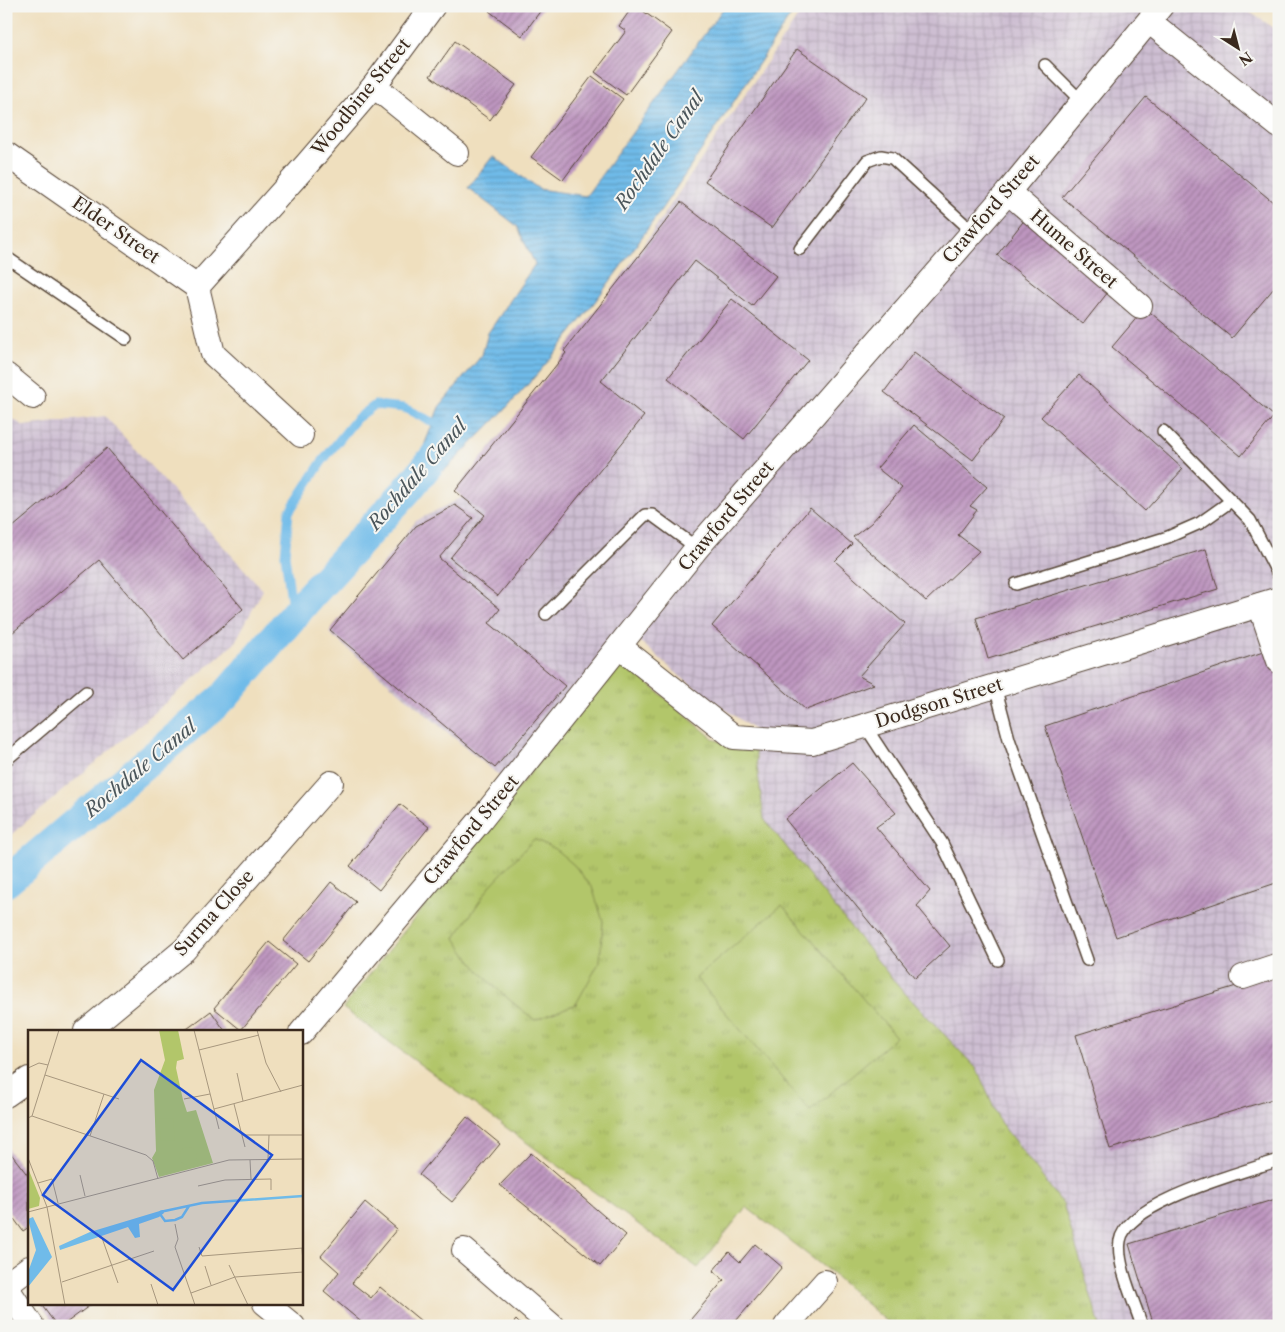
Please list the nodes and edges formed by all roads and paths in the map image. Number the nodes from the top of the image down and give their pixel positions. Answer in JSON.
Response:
{"nodes":[{"id":1,"x":433,"y":6,"type":"edge"},
{"id":2,"x":1156,"y":14,"type":"edge"},
{"id":3,"x":1045,"y":65,"type":"dead end"},
{"id":4,"x":374,"y":86,"type":"junction"},
{"id":5,"x":1082,"y":102,"type":"junction"},
{"id":6,"x":1279,"y":126,"type":"edge"},
{"id":7,"x":457,"y":153,"type":"dead end"},
{"id":8,"x":6,"y":154,"type":"edge"},
{"id":9,"x":1008,"y":192,"type":"junction"},
{"id":10,"x":973,"y":232,"type":"junction"},
{"id":11,"x":800,"y":249,"type":"dead end"},
{"id":12,"x":6,"y":257,"type":"edge"},
{"id":13,"x":197,"y":287,"type":"junction"},
{"id":14,"x":1140,"y":306,"type":"dead end"},
{"id":15,"x":126,"y":339,"type":"dead end"},
{"id":16,"x":6,"y":375,"type":"edge"},
{"id":17,"x":33,"y":397,"type":"dead end"},
{"id":18,"x":1163,"y":431,"type":"dead end"},
{"id":19,"x":301,"y":435,"type":"dead end"},
{"id":20,"x":1231,"y":502,"type":"junction"},
{"id":21,"x":697,"y":548,"type":"junction"},
{"id":22,"x":1279,"y":576,"type":"edge"},
{"id":23,"x":1016,"y":584,"type":"dead end"},
{"id":24,"x":1269,"y":602,"type":"edge"},
{"id":25,"x":546,"y":614,"type":"dead end"},
{"id":26,"x":620,"y":647,"type":"junction"},
{"id":27,"x":1279,"y":661,"type":"edge"},
{"id":28,"x":995,"y":686,"type":"junction"},
{"id":29,"x":86,"y":692,"type":"dead end"},
{"id":30,"x":865,"y":726,"type":"junction"},
{"id":31,"x":6,"y":760,"type":"edge"},
{"id":32,"x":331,"y":783,"type":"dead end"},
{"id":33,"x":998,"y":960,"type":"dead end"},
{"id":34,"x":1087,"y":960,"type":"dead end"},
{"id":35,"x":1279,"y":965,"type":"edge"},
{"id":36,"x":1243,"y":977,"type":"dead end"},
{"id":37,"x":87,"y":1030,"type":"edge"},
{"id":38,"x":302,"y":1032,"type":"edge"},
{"id":39,"x":1279,"y":1160,"type":"edge"},
{"id":40,"x":464,"y":1250,"type":"dead end"},
{"id":41,"x":28,"y":1269,"type":"edge"},
{"id":42,"x":825,"y":1282,"type":"dead end"},
{"id":43,"x":6,"y":1286,"type":"edge"},
{"id":44,"x":266,"y":1304,"type":"edge"},
{"id":45,"x":285,"y":1324,"type":"edge"},
{"id":46,"x":32,"y":1326,"type":"edge"},
{"id":47,"x":552,"y":1326,"type":"edge"},
{"id":48,"x":786,"y":1326,"type":"edge"},
{"id":49,"x":1142,"y":1326,"type":"edge"}],
"edges":[{"from":1,"to":4,"type":"street","name":"Woodbine Street"},
{"from":2,"to":5,"type":"street","name":"Crawford Street"},
{"from":2,"to":6,"type":"street"},
{"from":3,"to":5,"type":"lane"},
{"from":4,"to":7,"type":"street"},
{"from":4,"to":13,"type":"street","name":"Woodbine Street"},
{"from":5,"to":9,"type":"street","name":"Crawford Street"},
{"from":8,"to":13,"type":"street","name":"Elder Street"},
{"from":9,"to":10,"type":"street","name":"Crawford Street"},
{"from":9,"to":14,"type":"street","name":"Hume Street"},
{"from":10,"to":11,"type":"lane"},
{"from":10,"to":21,"type":"street","name":"Crawford Street"},
{"from":12,"to":15,"type":"lane"},
{"from":13,"to":19,"type":"street"},
{"from":16,"to":17,"type":"street"},
{"from":18,"to":20,"type":"lane"},
{"from":20,"to":22,"type":"lane"},
{"from":20,"to":23,"type":"lane"},
{"from":21,"to":25,"type":"lane"},
{"from":21,"to":26,"type":"street","name":"Crawford Street"},
{"from":24,"to":27,"type":"street"},
{"from":24,"to":28,"type":"street","name":"Dodgson Street"},
{"from":26,"to":30,"type":"street","name":"Dodgson Street"},
{"from":26,"to":38,"type":"street","name":"Crawford Street"},
{"from":28,"to":30,"type":"street","name":"Dodgson Street"},
{"from":28,"to":34,"type":"lane"},
{"from":29,"to":31,"type":"lane"},
{"from":30,"to":33,"type":"lane"},
{"from":32,"to":37,"type":"street","name":"Surma Close"},
{"from":35,"to":36,"type":"street"},
{"from":39,"to":49,"type":"lane"},
{"from":40,"to":47,"type":"street"},
{"from":41,"to":43,"type":"street"},
{"from":42,"to":48,"type":"street"},
{"from":43,"to":46,"type":"street"},
{"from":44,"to":45,"type":"street"}]}
